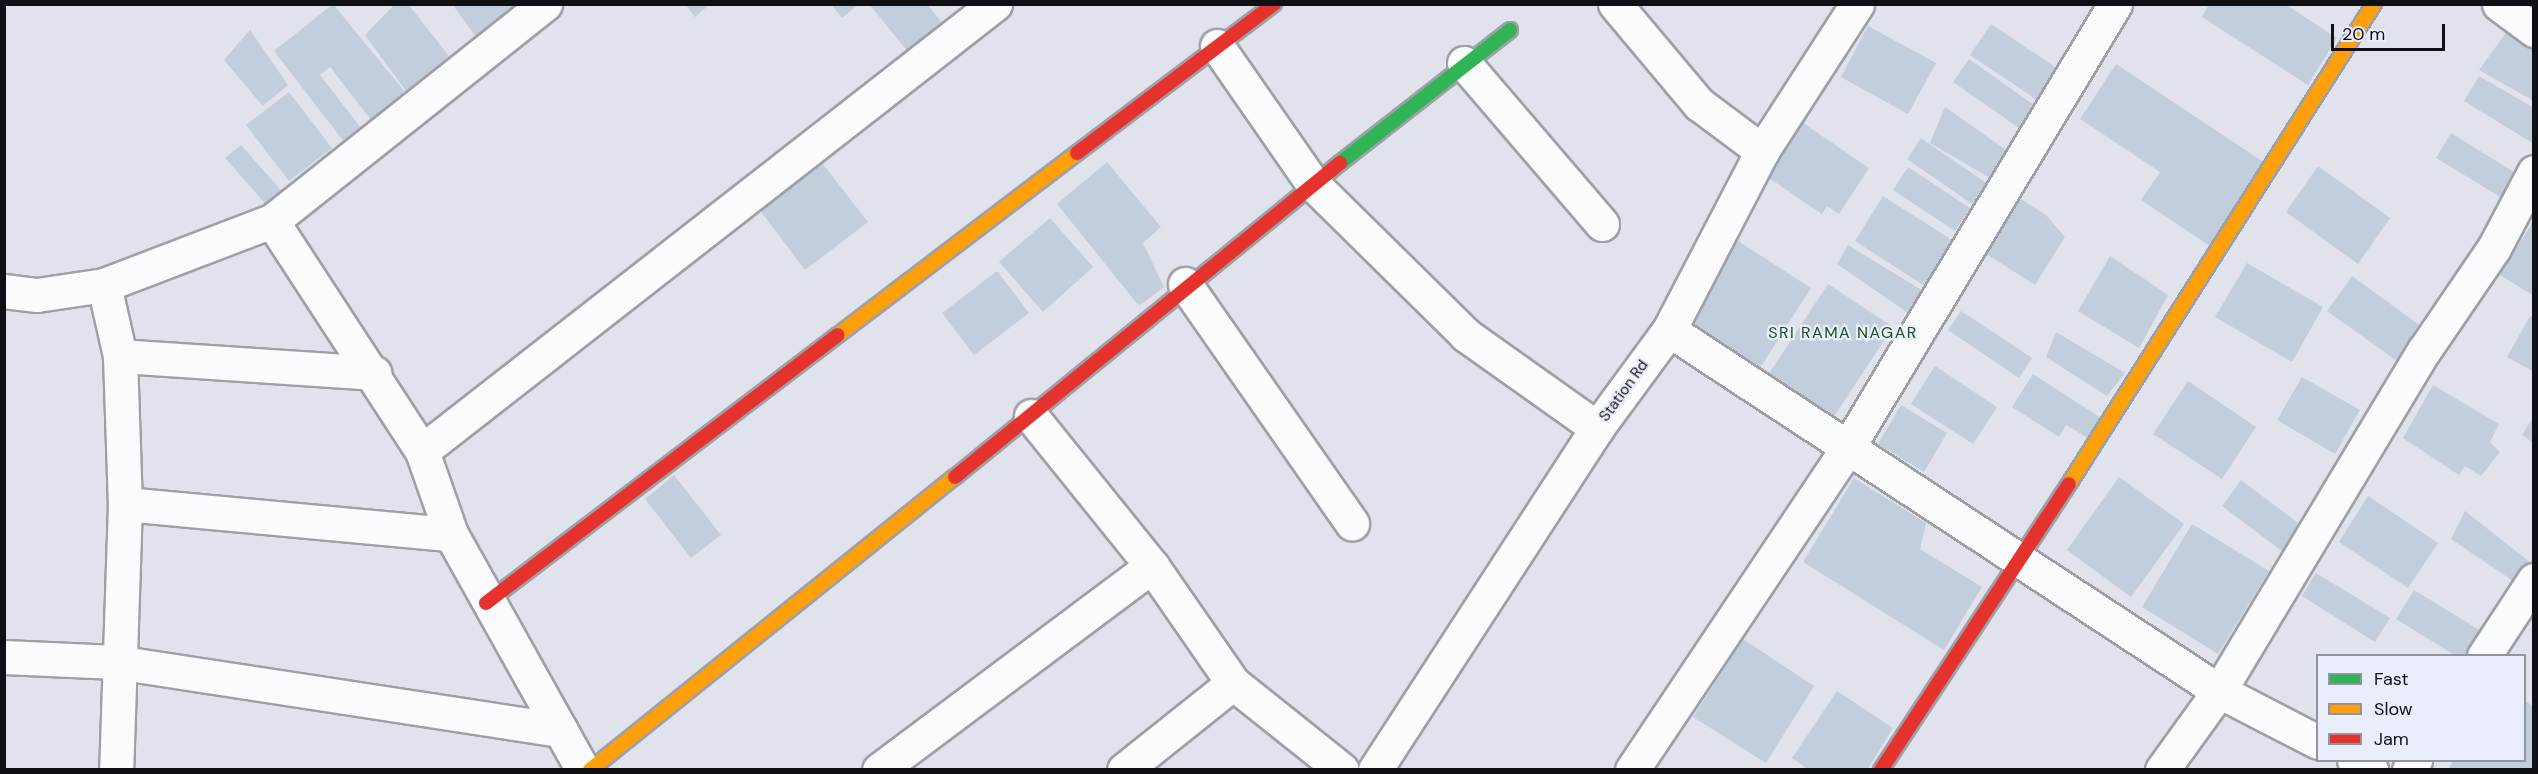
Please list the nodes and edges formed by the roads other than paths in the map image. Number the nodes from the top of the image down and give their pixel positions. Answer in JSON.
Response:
{"nodes":[{"id":1,"x":544,"y":4,"type":"edge"},
{"id":2,"x":995,"y":4,"type":"edge"},
{"id":3,"x":1274,"y":4,"type":"edge"},
{"id":4,"x":1615,"y":4,"type":"edge"},
{"id":5,"x":1857,"y":4,"type":"edge"},
{"id":6,"x":2115,"y":4,"type":"edge"},
{"id":7,"x":2374,"y":4,"type":"edge"},
{"id":8,"x":2499,"y":4,"type":"edge"},
{"id":9,"x":1510,"y":30,"type":"dead end"},
{"id":10,"x":2534,"y":30,"type":"edge"},
{"id":11,"x":1217,"y":46,"type":"junction"},
{"id":12,"x":1464,"y":63,"type":"junction"},
{"id":13,"x":1762,"y":151,"type":"junction"},
{"id":14,"x":2534,"y":172,"type":"edge"},
{"id":15,"x":1313,"y":184,"type":"junction"},
{"id":16,"x":272,"y":221,"type":"junction"},
{"id":17,"x":1602,"y":224,"type":"dead end"},
{"id":18,"x":1185,"y":284,"type":"junction"},
{"id":19,"x":104,"y":285,"type":"junction"},
{"id":20,"x":4,"y":291,"type":"edge"},
{"id":21,"x":1669,"y":330,"type":"junction"},
{"id":22,"x":120,"y":356,"type":"junction"},
{"id":23,"x":374,"y":373,"type":"junction"},
{"id":24,"x":1031,"y":416,"type":"junction"},
{"id":25,"x":1597,"y":428,"type":"junction"},
{"id":26,"x":1848,"y":447,"type":"junction"},
{"id":27,"x":422,"y":452,"type":"junction"},
{"id":28,"x":125,"y":504,"type":"junction"},
{"id":29,"x":1352,"y":524,"type":"dead end"},
{"id":30,"x":451,"y":534,"type":"junction"},
{"id":31,"x":2016,"y":557,"type":"junction"},
{"id":32,"x":1152,"y":566,"type":"junction"},
{"id":33,"x":2534,"y":580,"type":"edge"},
{"id":34,"x":486,"y":603,"type":"junction"},
{"id":35,"x":2485,"y":654,"type":"edge"},
{"id":36,"x":4,"y":657,"type":"edge"},
{"id":37,"x":117,"y":662,"type":"junction"},
{"id":38,"x":1233,"y":683,"type":"junction"},
{"id":39,"x":2219,"y":691,"type":"junction"},
{"id":40,"x":561,"y":730,"type":"junction"},
{"id":41,"x":2316,"y":741,"type":"edge"},
{"id":42,"x":2357,"y":762,"type":"edge"},
{"id":43,"x":116,"y":770,"type":"edge"},
{"id":44,"x":583,"y":770,"type":"edge"},
{"id":45,"x":590,"y":770,"type":"edge"},
{"id":46,"x":879,"y":770,"type":"edge"},
{"id":47,"x":1124,"y":770,"type":"edge"},
{"id":48,"x":1342,"y":770,"type":"edge"},
{"id":49,"x":1375,"y":770,"type":"edge"},
{"id":50,"x":1632,"y":770,"type":"edge"},
{"id":51,"x":1881,"y":770,"type":"edge"},
{"id":52,"x":2162,"y":770,"type":"edge"},
{"id":53,"x":2371,"y":770,"type":"edge"}],
"edges":[{"from":1,"to":16,"type":"street"},
{"from":2,"to":27,"type":"street"},
{"from":3,"to":11,"type":"street"},
{"from":4,"to":13,"type":"street"},
{"from":5,"to":13,"type":"street","name":"Station Rd"},
{"from":6,"to":26,"type":"street"},
{"from":7,"to":31,"type":"street"},
{"from":8,"to":10,"type":"street"},
{"from":9,"to":12,"type":"street"},
{"from":11,"to":15,"type":"street"},
{"from":11,"to":34,"type":"street"},
{"from":12,"to":15,"type":"street"},
{"from":12,"to":17,"type":"street"},
{"from":13,"to":21,"type":"street","name":"Station Rd"},
{"from":14,"to":39,"type":"street"},
{"from":15,"to":18,"type":"street"},
{"from":15,"to":25,"type":"street"},
{"from":16,"to":19,"type":"street"},
{"from":16,"to":23,"type":"street"},
{"from":18,"to":24,"type":"street"},
{"from":18,"to":29,"type":"street"},
{"from":19,"to":20,"type":"street"},
{"from":19,"to":22,"type":"street"},
{"from":21,"to":25,"type":"street","name":"Station Rd"},
{"from":21,"to":26,"type":"street"},
{"from":22,"to":23,"type":"street"},
{"from":22,"to":28,"type":"street"},
{"from":23,"to":27,"type":"street"},
{"from":24,"to":32,"type":"street"},
{"from":24,"to":45,"type":"street"},
{"from":25,"to":49,"type":"street","name":"Station Rd"},
{"from":26,"to":31,"type":"street"},
{"from":26,"to":50,"type":"street"},
{"from":27,"to":30,"type":"street"},
{"from":28,"to":30,"type":"street"},
{"from":28,"to":37,"type":"street"},
{"from":30,"to":34,"type":"street"},
{"from":31,"to":39,"type":"street"},
{"from":31,"to":51,"type":"street"},
{"from":32,"to":38,"type":"street"},
{"from":32,"to":46,"type":"street"},
{"from":33,"to":35,"type":"street"},
{"from":34,"to":40,"type":"street"},
{"from":36,"to":37,"type":"street"},
{"from":37,"to":40,"type":"street"},
{"from":37,"to":43,"type":"street"},
{"from":38,"to":47,"type":"street"},
{"from":38,"to":48,"type":"street"},
{"from":39,"to":41,"type":"street"},
{"from":39,"to":52,"type":"street"},
{"from":40,"to":44,"type":"street"},
{"from":42,"to":53,"type":"street"}]}
